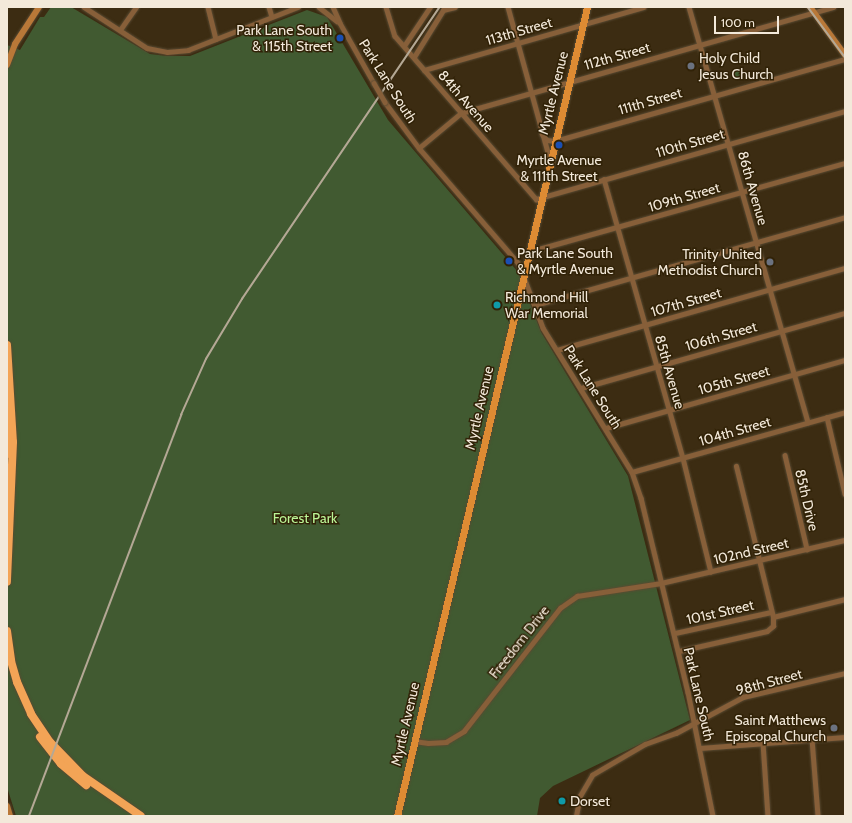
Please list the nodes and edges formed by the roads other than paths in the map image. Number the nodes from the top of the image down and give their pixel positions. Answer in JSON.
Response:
{"nodes":[{"id":1,"x":39,"y":7,"type":"edge"},
{"id":2,"x":84,"y":7,"type":"edge"},
{"id":3,"x":136,"y":7,"type":"edge"},
{"id":4,"x":208,"y":7,"type":"edge"},
{"id":5,"x":269,"y":7,"type":"edge"},
{"id":6,"x":298,"y":7,"type":"edge"},
{"id":7,"x":319,"y":7,"type":"edge"},
{"id":8,"x":333,"y":7,"type":"edge"},
{"id":9,"x":386,"y":7,"type":"edge"},
{"id":10,"x":430,"y":7,"type":"edge"},
{"id":11,"x":455,"y":7,"type":"edge"},
{"id":12,"x":508,"y":7,"type":"edge"},
{"id":13,"x":587,"y":7,"type":"edge"},
{"id":14,"x":643,"y":7,"type":"edge"},
{"id":15,"x":689,"y":7,"type":"edge"},
{"id":16,"x":832,"y":7,"type":"edge"},
{"id":17,"x":444,"y":9,"type":"edge"},
{"id":18,"x":812,"y":10,"type":"edge"},
{"id":19,"x":272,"y":17,"type":"junction"},
{"id":20,"x":340,"y":23,"type":"junction"},
{"id":21,"x":583,"y":24,"type":"junction"},
{"id":22,"x":120,"y":30,"type":"junction"},
{"id":23,"x":216,"y":40,"type":"junction"},
{"id":24,"x":518,"y":43,"type":"junction"},
{"id":25,"x":700,"y":44,"type":"junction"},
{"id":26,"x":404,"y":46,"type":"junction"},
{"id":27,"x":845,"y":56,"type":"edge"},
{"id":28,"x":414,"y":57,"type":"junction"},
{"id":29,"x":845,"y":59,"type":"edge"},
{"id":30,"x":7,"y":65,"type":"edge"},
{"id":31,"x":424,"y":70,"type":"junction"},
{"id":32,"x":570,"y":82,"type":"junction"},
{"id":33,"x":531,"y":92,"type":"junction"},
{"id":34,"x":714,"y":94,"type":"junction"},
{"id":35,"x":845,"y":111,"type":"edge"},
{"id":36,"x":461,"y":113,"type":"junction"},
{"id":37,"x":542,"y":134,"type":"junction"},
{"id":38,"x":555,"y":141,"type":"junction"},
{"id":39,"x":728,"y":144,"type":"junction"},
{"id":40,"x":419,"y":148,"type":"junction"},
{"id":41,"x":550,"y":160,"type":"junction"},
{"id":42,"x":845,"y":163,"type":"edge"},
{"id":43,"x":604,"y":179,"type":"junction"},
{"id":44,"x":742,"y":192,"type":"junction"},
{"id":45,"x":542,"y":197,"type":"junction"},
{"id":46,"x":845,"y":216,"type":"edge"},
{"id":47,"x":618,"y":228,"type":"junction"},
{"id":48,"x":756,"y":242,"type":"junction"},
{"id":49,"x":528,"y":252,"type":"junction"},
{"id":50,"x":845,"y":268,"type":"edge"},
{"id":51,"x":524,"y":273,"type":"junction"},
{"id":52,"x":632,"y":277,"type":"junction"},
{"id":53,"x":770,"y":289,"type":"junction"},
{"id":54,"x":535,"y":305,"type":"junction"},
{"id":55,"x":845,"y":313,"type":"edge"},
{"id":56,"x":645,"y":325,"type":"junction"},
{"id":57,"x":782,"y":331,"type":"junction"},
{"id":58,"x":7,"y":345,"type":"edge"},
{"id":59,"x":557,"y":350,"type":"junction"},
{"id":60,"x":845,"y":360,"type":"edge"},
{"id":61,"x":657,"y":366,"type":"junction"},
{"id":62,"x":794,"y":375,"type":"junction"},
{"id":63,"x":581,"y":388,"type":"junction"},
{"id":64,"x":7,"y":407,"type":"edge"},
{"id":65,"x":670,"y":410,"type":"junction"},
{"id":66,"x":845,"y":412,"type":"edge"},
{"id":67,"x":827,"y":417,"type":"junction"},
{"id":68,"x":808,"y":422,"type":"junction"},
{"id":69,"x":606,"y":428,"type":"junction"},
{"id":70,"x":7,"y":432,"type":"edge"},
{"id":71,"x":785,"y":456,"type":"dead end"},
{"id":72,"x":683,"y":458,"type":"junction"},
{"id":73,"x":736,"y":466,"type":"dead end"},
{"id":74,"x":632,"y":472,"type":"junction"},
{"id":75,"x":845,"y":494,"type":"edge"},
{"id":76,"x":7,"y":499,"type":"edge"},
{"id":77,"x":845,"y":540,"type":"edge"},
{"id":78,"x":807,"y":549,"type":"junction"},
{"id":79,"x":759,"y":560,"type":"junction"},
{"id":80,"x":711,"y":572,"type":"junction"},
{"id":81,"x":7,"y":582,"type":"edge"},
{"id":82,"x":661,"y":583,"type":"junction"},
{"id":83,"x":845,"y":599,"type":"edge"},
{"id":84,"x":772,"y":614,"type":"junction"},
{"id":85,"x":7,"y":631,"type":"edge"},
{"id":86,"x":674,"y":634,"type":"junction"},
{"id":87,"x":679,"y":651,"type":"junction"},
{"id":88,"x":7,"y":663,"type":"edge"},
{"id":89,"x":845,"y":673,"type":"edge"},
{"id":90,"x":695,"y":723,"type":"junction"},
{"id":91,"x":845,"y":736,"type":"edge"},
{"id":92,"x":812,"y":739,"type":"junction"},
{"id":93,"x":414,"y":741,"type":"junction"},
{"id":94,"x":762,"y":743,"type":"junction"},
{"id":95,"x":700,"y":748,"type":"junction"},
{"id":96,"x":7,"y":806,"type":"edge"},
{"id":97,"x":10,"y":816,"type":"edge"},
{"id":98,"x":131,"y":816,"type":"edge"},
{"id":99,"x":141,"y":816,"type":"edge"},
{"id":100,"x":397,"y":816,"type":"edge"},
{"id":101,"x":576,"y":816,"type":"edge"},
{"id":102,"x":713,"y":816,"type":"edge"},
{"id":103,"x":768,"y":816,"type":"edge"},
{"id":104,"x":818,"y":816,"type":"edge"}],
"edges":[{"from":1,"to":30,"type":"main road"},
{"from":2,"to":22,"type":"street"},
{"from":3,"to":22,"type":"street"},
{"from":4,"to":23,"type":"street"},
{"from":5,"to":19,"type":"street"},
{"from":6,"to":19,"type":"street"},
{"from":7,"to":20,"type":"street","name":"Park Lane South"},
{"from":8,"to":20,"type":"street","name":"Park Lane South"},
{"from":9,"to":26,"type":"street","name":"84th Avenue"},
{"from":10,"to":26,"type":"street"},
{"from":11,"to":17,"type":"street"},
{"from":12,"to":24,"type":"street"},
{"from":13,"to":21,"type":"main road","name":"Myrtle Avenue"},
{"from":14,"to":21,"type":"street","name":"113th Street"},
{"from":15,"to":25,"type":"street","name":"86th Avenue"},
{"from":16,"to":18,"type":"street","name":"112th Street"},
{"from":17,"to":28,"type":"street"},
{"from":18,"to":25,"type":"street","name":"112th Street"},
{"from":18,"to":27,"type":"main road"},
{"from":19,"to":23,"type":"street"},
{"from":20,"to":40,"type":"street","name":"Park Lane South","bridge":true},
{"from":21,"to":24,"type":"street","name":"113th Street"},
{"from":21,"to":32,"type":"main road","name":"Myrtle Avenue"},
{"from":22,"to":23,"type":"street"},
{"from":24,"to":31,"type":"street","name":"113th Street"},
{"from":24,"to":33,"type":"street"},
{"from":25,"to":32,"type":"street","name":"112th Street"},
{"from":25,"to":34,"type":"street","name":"86th Avenue"},
{"from":26,"to":28,"type":"street","name":"84th Avenue"},
{"from":28,"to":31,"type":"street","name":"84th Avenue"},
{"from":29,"to":34,"type":"street","name":"111th Street"},
{"from":31,"to":36,"type":"street","name":"84th Avenue"},
{"from":32,"to":33,"type":"street","name":"112th Street"},
{"from":32,"to":38,"type":"main road","name":"Myrtle Avenue"},
{"from":33,"to":36,"type":"street","name":"112th Street"},
{"from":33,"to":37,"type":"street"},
{"from":34,"to":38,"type":"street","name":"111th Street"},
{"from":34,"to":39,"type":"street","name":"86th Avenue"},
{"from":35,"to":39,"type":"street","name":"110th Street"},
{"from":36,"to":40,"type":"street","name":"112th Street"},
{"from":36,"to":45,"type":"street","name":"84th Avenue"},
{"from":37,"to":38,"type":"street"},
{"from":37,"to":41,"type":"street"},
{"from":38,"to":41,"type":"main road","name":"Myrtle Avenue"},
{"from":39,"to":43,"type":"street","name":"110th Street"},
{"from":39,"to":44,"type":"street","name":"86th Avenue"},
{"from":40,"to":51,"type":"street","name":"Park Lane South"},
{"from":41,"to":45,"type":"main road","name":"Myrtle Avenue"},
{"from":42,"to":44,"type":"street","name":"109th Street"},
{"from":43,"to":45,"type":"street","name":"110th Street"},
{"from":43,"to":47,"type":"street","name":"85th Avenue"},
{"from":44,"to":47,"type":"street","name":"109th Street"},
{"from":44,"to":48,"type":"street","name":"86th Avenue"},
{"from":45,"to":49,"type":"main road","name":"Myrtle Avenue"},
{"from":46,"to":48,"type":"street"},
{"from":47,"to":49,"type":"street","name":"109th Street"},
{"from":47,"to":52,"type":"street","name":"85th Avenue"},
{"from":48,"to":52,"type":"street"},
{"from":48,"to":53,"type":"street","name":"86th Avenue"},
{"from":49,"to":51,"type":"main road","name":"Myrtle Avenue"},
{"from":50,"to":53,"type":"street","name":"107th Street"},
{"from":51,"to":54,"type":"street","name":"Park Lane South"},
{"from":51,"to":93,"type":"main road","name":"Myrtle Avenue"},
{"from":52,"to":54,"type":"street"},
{"from":52,"to":56,"type":"street","name":"85th Avenue"},
{"from":53,"to":56,"type":"street","name":"107th Street"},
{"from":53,"to":57,"type":"street","name":"86th Avenue"},
{"from":54,"to":59,"type":"street","name":"Park Lane South"},
{"from":55,"to":57,"type":"street","name":"106th Street"},
{"from":56,"to":59,"type":"street","name":"107th Street"},
{"from":56,"to":61,"type":"street","name":"85th Avenue"},
{"from":57,"to":61,"type":"street","name":"106th Street"},
{"from":57,"to":62,"type":"street","name":"86th Avenue"},
{"from":58,"to":81,"type":"highway"},
{"from":59,"to":63,"type":"street","name":"Park Lane South"},
{"from":60,"to":62,"type":"street","name":"105th Street"},
{"from":61,"to":63,"type":"street","name":"106th Street"},
{"from":61,"to":65,"type":"street","name":"85th Avenue"},
{"from":62,"to":65,"type":"street","name":"105th Street"},
{"from":62,"to":68,"type":"street","name":"86th Avenue"},
{"from":63,"to":69,"type":"street","name":"Park Lane South"},
{"from":64,"to":70,"type":"highway"},
{"from":65,"to":69,"type":"street","name":"105th Street"},
{"from":65,"to":72,"type":"street","name":"85th Avenue"},
{"from":66,"to":67,"type":"street","name":"104th Street"},
{"from":67,"to":68,"type":"street","name":"104th Street"},
{"from":67,"to":75,"type":"street"},
{"from":68,"to":72,"type":"street","name":"104th Street"},
{"from":69,"to":74,"type":"street","name":"Park Lane South"},
{"from":70,"to":76,"type":"highway"},
{"from":71,"to":78,"type":"street","name":"85th Drive"},
{"from":72,"to":74,"type":"street","name":"104th Street"},
{"from":72,"to":80,"type":"street","name":"85th Avenue"},
{"from":73,"to":79,"type":"street"},
{"from":74,"to":82,"type":"street","name":"Park Lane South"},
{"from":77,"to":78,"type":"street","name":"102nd Street"},
{"from":78,"to":79,"type":"street","name":"102nd Street"},
{"from":79,"to":80,"type":"street","name":"102nd Street"},
{"from":79,"to":84,"type":"street"},
{"from":80,"to":82,"type":"street","name":"102nd Street"},
{"from":82,"to":86,"type":"street","name":"Park Lane South"},
{"from":82,"to":93,"type":"street","name":"Freedom Drive"},
{"from":83,"to":84,"type":"street","name":"101st Street"},
{"from":84,"to":86,"type":"street","name":"101st Street"},
{"from":84,"to":87,"type":"street","name":"101st Street"},
{"from":85,"to":99,"type":"highway"},
{"from":86,"to":87,"type":"street","name":"Park Lane South"},
{"from":87,"to":90,"type":"street","name":"Park Lane South"},
{"from":88,"to":98,"type":"highway"},
{"from":89,"to":90,"type":"street","name":"98th Street"},
{"from":90,"to":95,"type":"street","name":"Park Lane South"},
{"from":90,"to":101,"type":"street","name":"98th Street"},
{"from":91,"to":92,"type":"street"},
{"from":92,"to":94,"type":"street"},
{"from":92,"to":104,"type":"street"},
{"from":93,"to":100,"type":"main road","name":"Myrtle Avenue"},
{"from":94,"to":95,"type":"street"},
{"from":94,"to":103,"type":"street"},
{"from":95,"to":102,"type":"street","name":"Park Lane South"},
{"from":96,"to":97,"type":"main road"}]}
